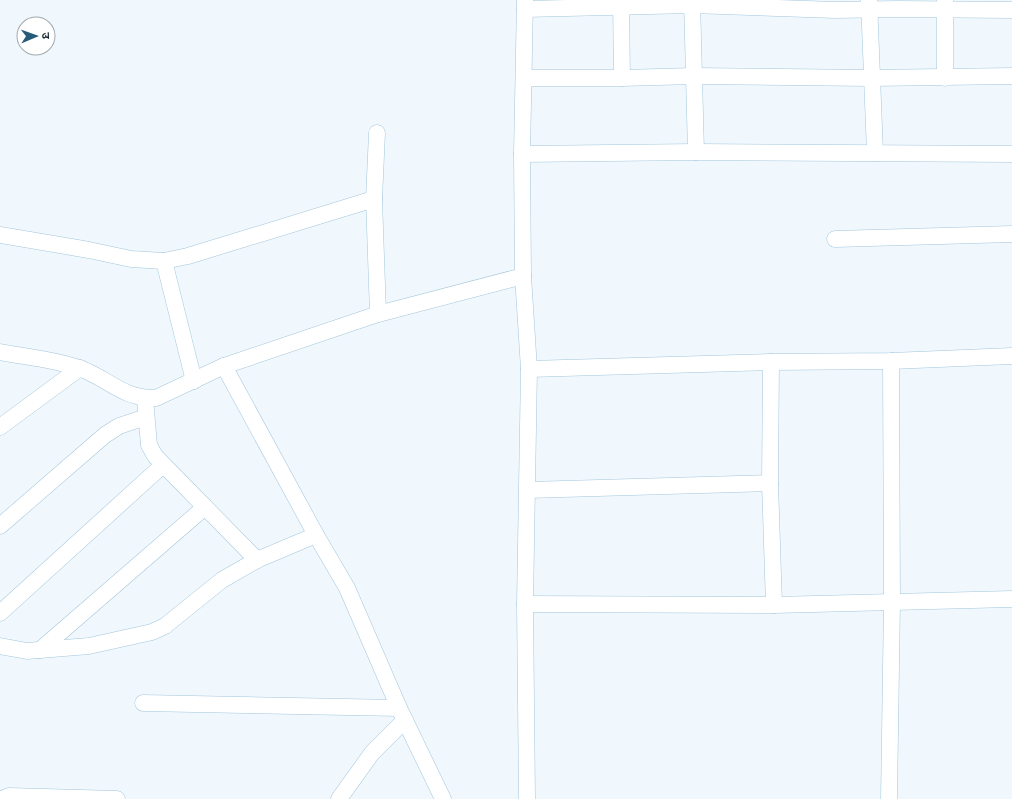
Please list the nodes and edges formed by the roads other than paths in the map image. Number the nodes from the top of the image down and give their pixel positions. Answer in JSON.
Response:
{"nodes":[{"id":1,"x":621,"y":3,"type":"edge"},
{"id":2,"x":692,"y":3,"type":"edge"},
{"id":3,"x":525,"y":4,"type":"edge"},
{"id":4,"x":869,"y":5,"type":"edge"},
{"id":5,"x":945,"y":5,"type":"edge"},
{"id":6,"x":1012,"y":10,"type":"edge"},
{"id":7,"x":694,"y":76,"type":"junction"},
{"id":8,"x":1012,"y":76,"type":"edge"},
{"id":9,"x":524,"y":78,"type":"junction"},
{"id":10,"x":622,"y":78,"type":"junction"},
{"id":11,"x":871,"y":78,"type":"junction"},
{"id":12,"x":945,"y":78,"type":"junction"},
{"id":13,"x":377,"y":134,"type":"dead end"},
{"id":14,"x":696,"y":152,"type":"junction"},
{"id":15,"x":875,"y":153,"type":"junction"},
{"id":16,"x":522,"y":154,"type":"junction"},
{"id":17,"x":1012,"y":154,"type":"edge"},
{"id":18,"x":374,"y":198,"type":"junction"},
{"id":19,"x":1012,"y":234,"type":"edge"},
{"id":20,"x":0,"y":236,"type":"edge"},
{"id":21,"x":835,"y":239,"type":"dead end"},
{"id":22,"x":164,"y":260,"type":"junction"},
{"id":23,"x":523,"y":276,"type":"junction"},
{"id":24,"x":378,"y":314,"type":"junction"},
{"id":25,"x":0,"y":352,"type":"edge"},
{"id":26,"x":1012,"y":356,"type":"edge"},
{"id":27,"x":891,"y":361,"type":"junction"},
{"id":28,"x":771,"y":362,"type":"junction"},
{"id":29,"x":224,"y":366,"type":"junction"},
{"id":30,"x":80,"y":368,"type":"junction"},
{"id":31,"x":529,"y":369,"type":"junction"},
{"id":32,"x":194,"y":381,"type":"junction"},
{"id":33,"x":145,"y":399,"type":"junction"},
{"id":34,"x":146,"y":417,"type":"junction"},
{"id":35,"x":0,"y":428,"type":"edge"},
{"id":36,"x":163,"y":465,"type":"junction"},
{"id":37,"x":770,"y":483,"type":"junction"},
{"id":38,"x":528,"y":490,"type":"junction"},
{"id":39,"x":205,"y":508,"type":"junction"},
{"id":40,"x":0,"y":526,"type":"edge"},
{"id":41,"x":316,"y":535,"type":"junction"},
{"id":42,"x":257,"y":560,"type":"junction"},
{"id":43,"x":1012,"y":599,"type":"edge"},
{"id":44,"x":892,"y":602,"type":"junction"},
{"id":45,"x":525,"y":604,"type":"junction"},
{"id":46,"x":774,"y":605,"type":"junction"},
{"id":47,"x":0,"y":613,"type":"edge"},
{"id":48,"x":0,"y":646,"type":"edge"},
{"id":49,"x":40,"y":650,"type":"junction"},
{"id":50,"x":143,"y":703,"type":"dead end"},
{"id":51,"x":402,"y":714,"type":"junction"},
{"id":52,"x":530,"y":796,"type":"edge"},
{"id":53,"x":92,"y":798,"type":"edge"},
{"id":54,"x":2,"y":799,"type":"edge"},
{"id":55,"x":117,"y":799,"type":"edge"},
{"id":56,"x":339,"y":799,"type":"edge"},
{"id":57,"x":443,"y":799,"type":"edge"},
{"id":58,"x":889,"y":799,"type":"edge"}],
"edges":[{"from":1,"to":2,"type":"street"},
{"from":1,"to":3,"type":"street"},
{"from":1,"to":10,"type":"street"},
{"from":2,"to":4,"type":"street"},
{"from":2,"to":7,"type":"street"},
{"from":3,"to":9,"type":"street"},
{"from":4,"to":5,"type":"street"},
{"from":4,"to":11,"type":"street"},
{"from":5,"to":6,"type":"street"},
{"from":5,"to":12,"type":"street"},
{"from":7,"to":10,"type":"street"},
{"from":7,"to":11,"type":"street"},
{"from":7,"to":14,"type":"street"},
{"from":8,"to":12,"type":"street"},
{"from":9,"to":10,"type":"street"},
{"from":9,"to":16,"type":"street"},
{"from":11,"to":12,"type":"street"},
{"from":11,"to":15,"type":"street"},
{"from":13,"to":18,"type":"street"},
{"from":14,"to":15,"type":"street"},
{"from":14,"to":16,"type":"street"},
{"from":15,"to":17,"type":"street"},
{"from":16,"to":23,"type":"street"},
{"from":18,"to":22,"type":"street"},
{"from":18,"to":24,"type":"street"},
{"from":19,"to":21,"type":"street"},
{"from":20,"to":22,"type":"street"},
{"from":22,"to":32,"type":"street"},
{"from":23,"to":24,"type":"street"},
{"from":23,"to":31,"type":"street"},
{"from":24,"to":29,"type":"street"},
{"from":25,"to":30,"type":"street"},
{"from":26,"to":27,"type":"street"},
{"from":27,"to":28,"type":"street"},
{"from":27,"to":44,"type":"street"},
{"from":28,"to":31,"type":"street"},
{"from":28,"to":37,"type":"street"},
{"from":29,"to":32,"type":"street"},
{"from":29,"to":41,"type":"street"},
{"from":30,"to":33,"type":"street"},
{"from":30,"to":35,"type":"street"},
{"from":31,"to":38,"type":"street"},
{"from":32,"to":33,"type":"street"},
{"from":33,"to":34,"type":"street"},
{"from":34,"to":36,"type":"street"},
{"from":34,"to":40,"type":"street"},
{"from":36,"to":39,"type":"street"},
{"from":36,"to":47,"type":"street"},
{"from":37,"to":38,"type":"street"},
{"from":37,"to":46,"type":"street"},
{"from":38,"to":45,"type":"street"},
{"from":39,"to":42,"type":"street"},
{"from":39,"to":49,"type":"street"},
{"from":41,"to":42,"type":"street"},
{"from":41,"to":51,"type":"street"},
{"from":42,"to":49,"type":"street"},
{"from":43,"to":44,"type":"street"},
{"from":44,"to":46,"type":"street"},
{"from":44,"to":58,"type":"street"},
{"from":45,"to":46,"type":"street"},
{"from":45,"to":52,"type":"street"},
{"from":48,"to":49,"type":"street"},
{"from":50,"to":51,"type":"street"},
{"from":51,"to":56,"type":"street"},
{"from":51,"to":57,"type":"street"},
{"from":53,"to":54,"type":"street"},
{"from":53,"to":55,"type":"street"}]}
